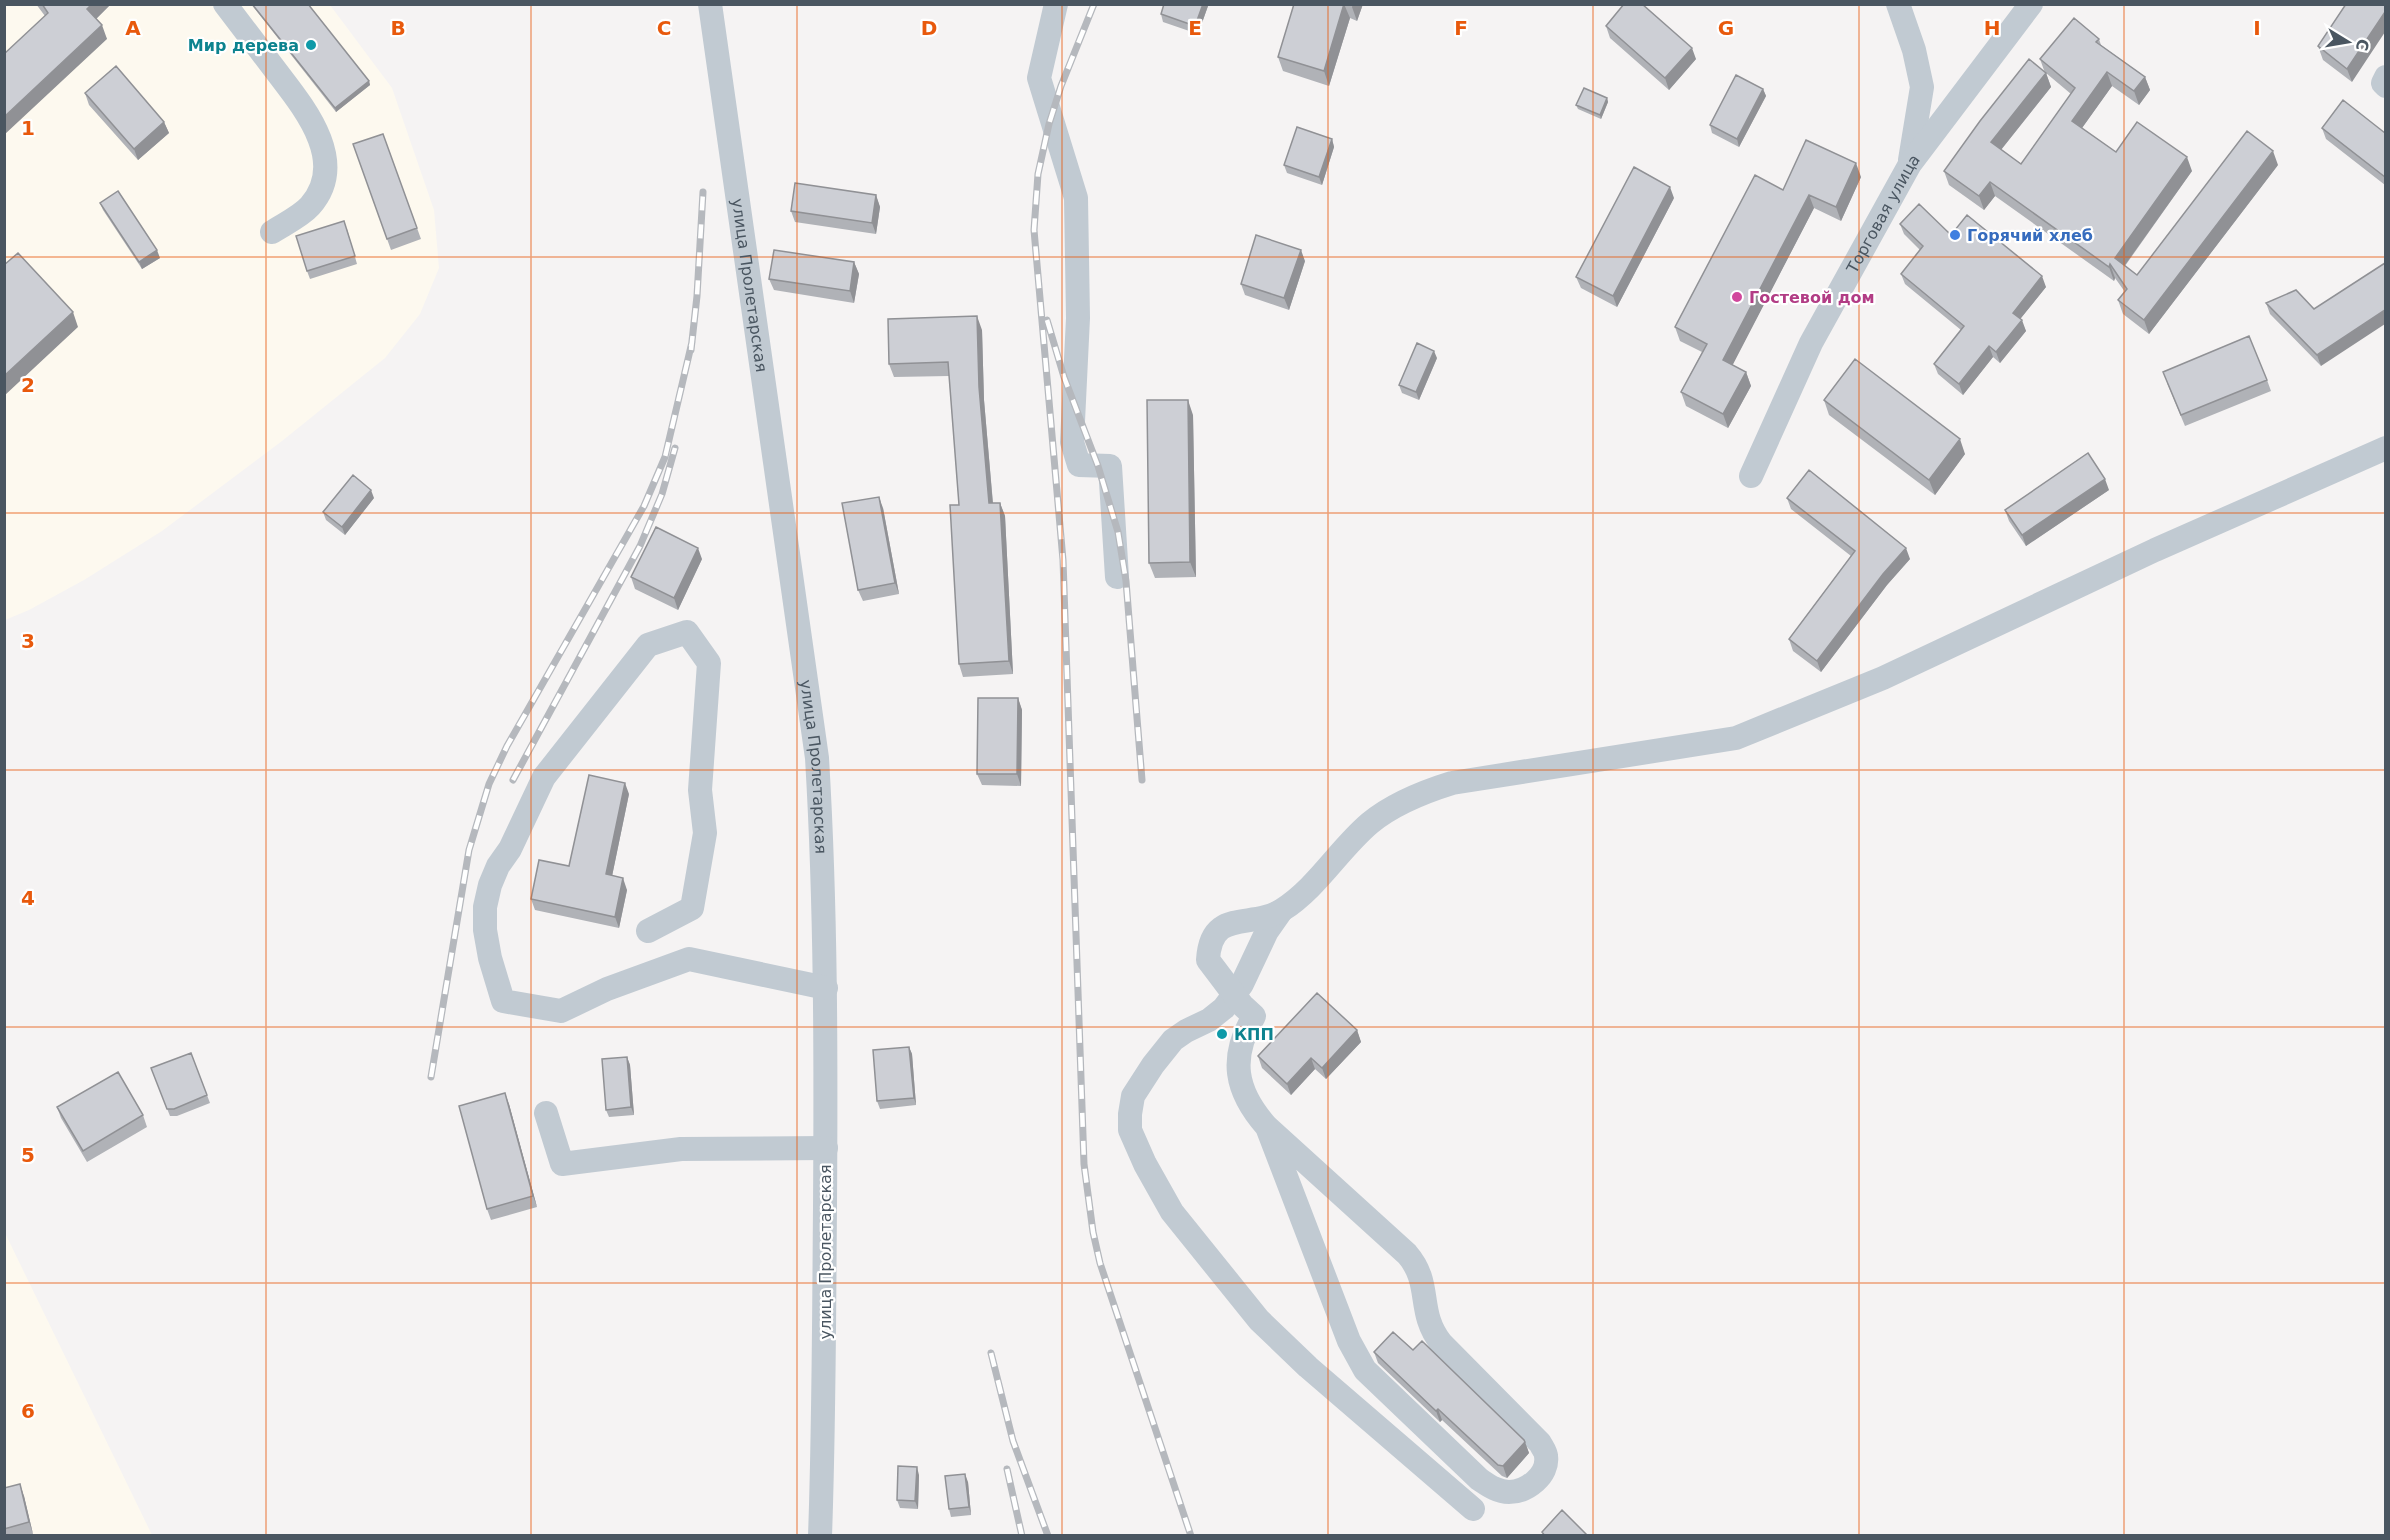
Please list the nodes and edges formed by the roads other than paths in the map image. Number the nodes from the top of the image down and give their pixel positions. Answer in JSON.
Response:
{"nodes":[{"id":1,"x":225,"y":4,"type":"edge"},
{"id":2,"x":710,"y":4,"type":"edge"},
{"id":3,"x":1056,"y":4,"type":"edge"},
{"id":4,"x":1898,"y":4,"type":"edge"},
{"id":5,"x":2031,"y":4,"type":"edge"},
{"id":6,"x":2385,"y":77,"type":"edge"},
{"id":7,"x":2385,"y":86,"type":"edge"},
{"id":8,"x":1910,"y":164,"type":"junction"},
{"id":9,"x":272,"y":232,"type":"dead end"},
{"id":10,"x":2385,"y":448,"type":"edge"},
{"id":11,"x":1751,"y":476,"type":"dead end"},
{"id":12,"x":1117,"y":577,"type":"dead end"},
{"id":13,"x":1281,"y":911,"type":"junction"},
{"id":14,"x":648,"y":931,"type":"dead end"},
{"id":15,"x":826,"y":988,"type":"junction"},
{"id":16,"x":1235,"y":995,"type":"junction"},
{"id":17,"x":546,"y":1113,"type":"dead end"},
{"id":18,"x":1267,"y":1127,"type":"junction"},
{"id":19,"x":826,"y":1148,"type":"junction"},
{"id":20,"x":1473,"y":1509,"type":"dead end"},
{"id":21,"x":820,"y":1536,"type":"edge"}],
"edges":[{"from":1,"to":9,"type":"street"},
{"from":2,"to":15,"type":"street","name":"улица Пролетарская"},
{"from":3,"to":12,"type":"street"},
{"from":4,"to":8,"type":"street"},
{"from":5,"to":8,"type":"street","name":"Торговая улица"},
{"from":6,"to":7,"type":"street"},
{"from":8,"to":11,"type":"street","name":"Торговая улица"},
{"from":10,"to":13,"type":"street"},
{"from":13,"to":16,"type":"street"},
{"from":13,"to":16,"type":"street"},
{"from":14,"to":15,"type":"street"},
{"from":15,"to":19,"type":"street","name":"улица Пролетарская"},
{"from":16,"to":18,"type":"street"},
{"from":16,"to":20,"type":"street"},
{"from":17,"to":19,"type":"street"},
{"from":18,"to":18,"type":"street"},
{"from":19,"to":21,"type":"street","name":"улица Пролетарская"}]}
